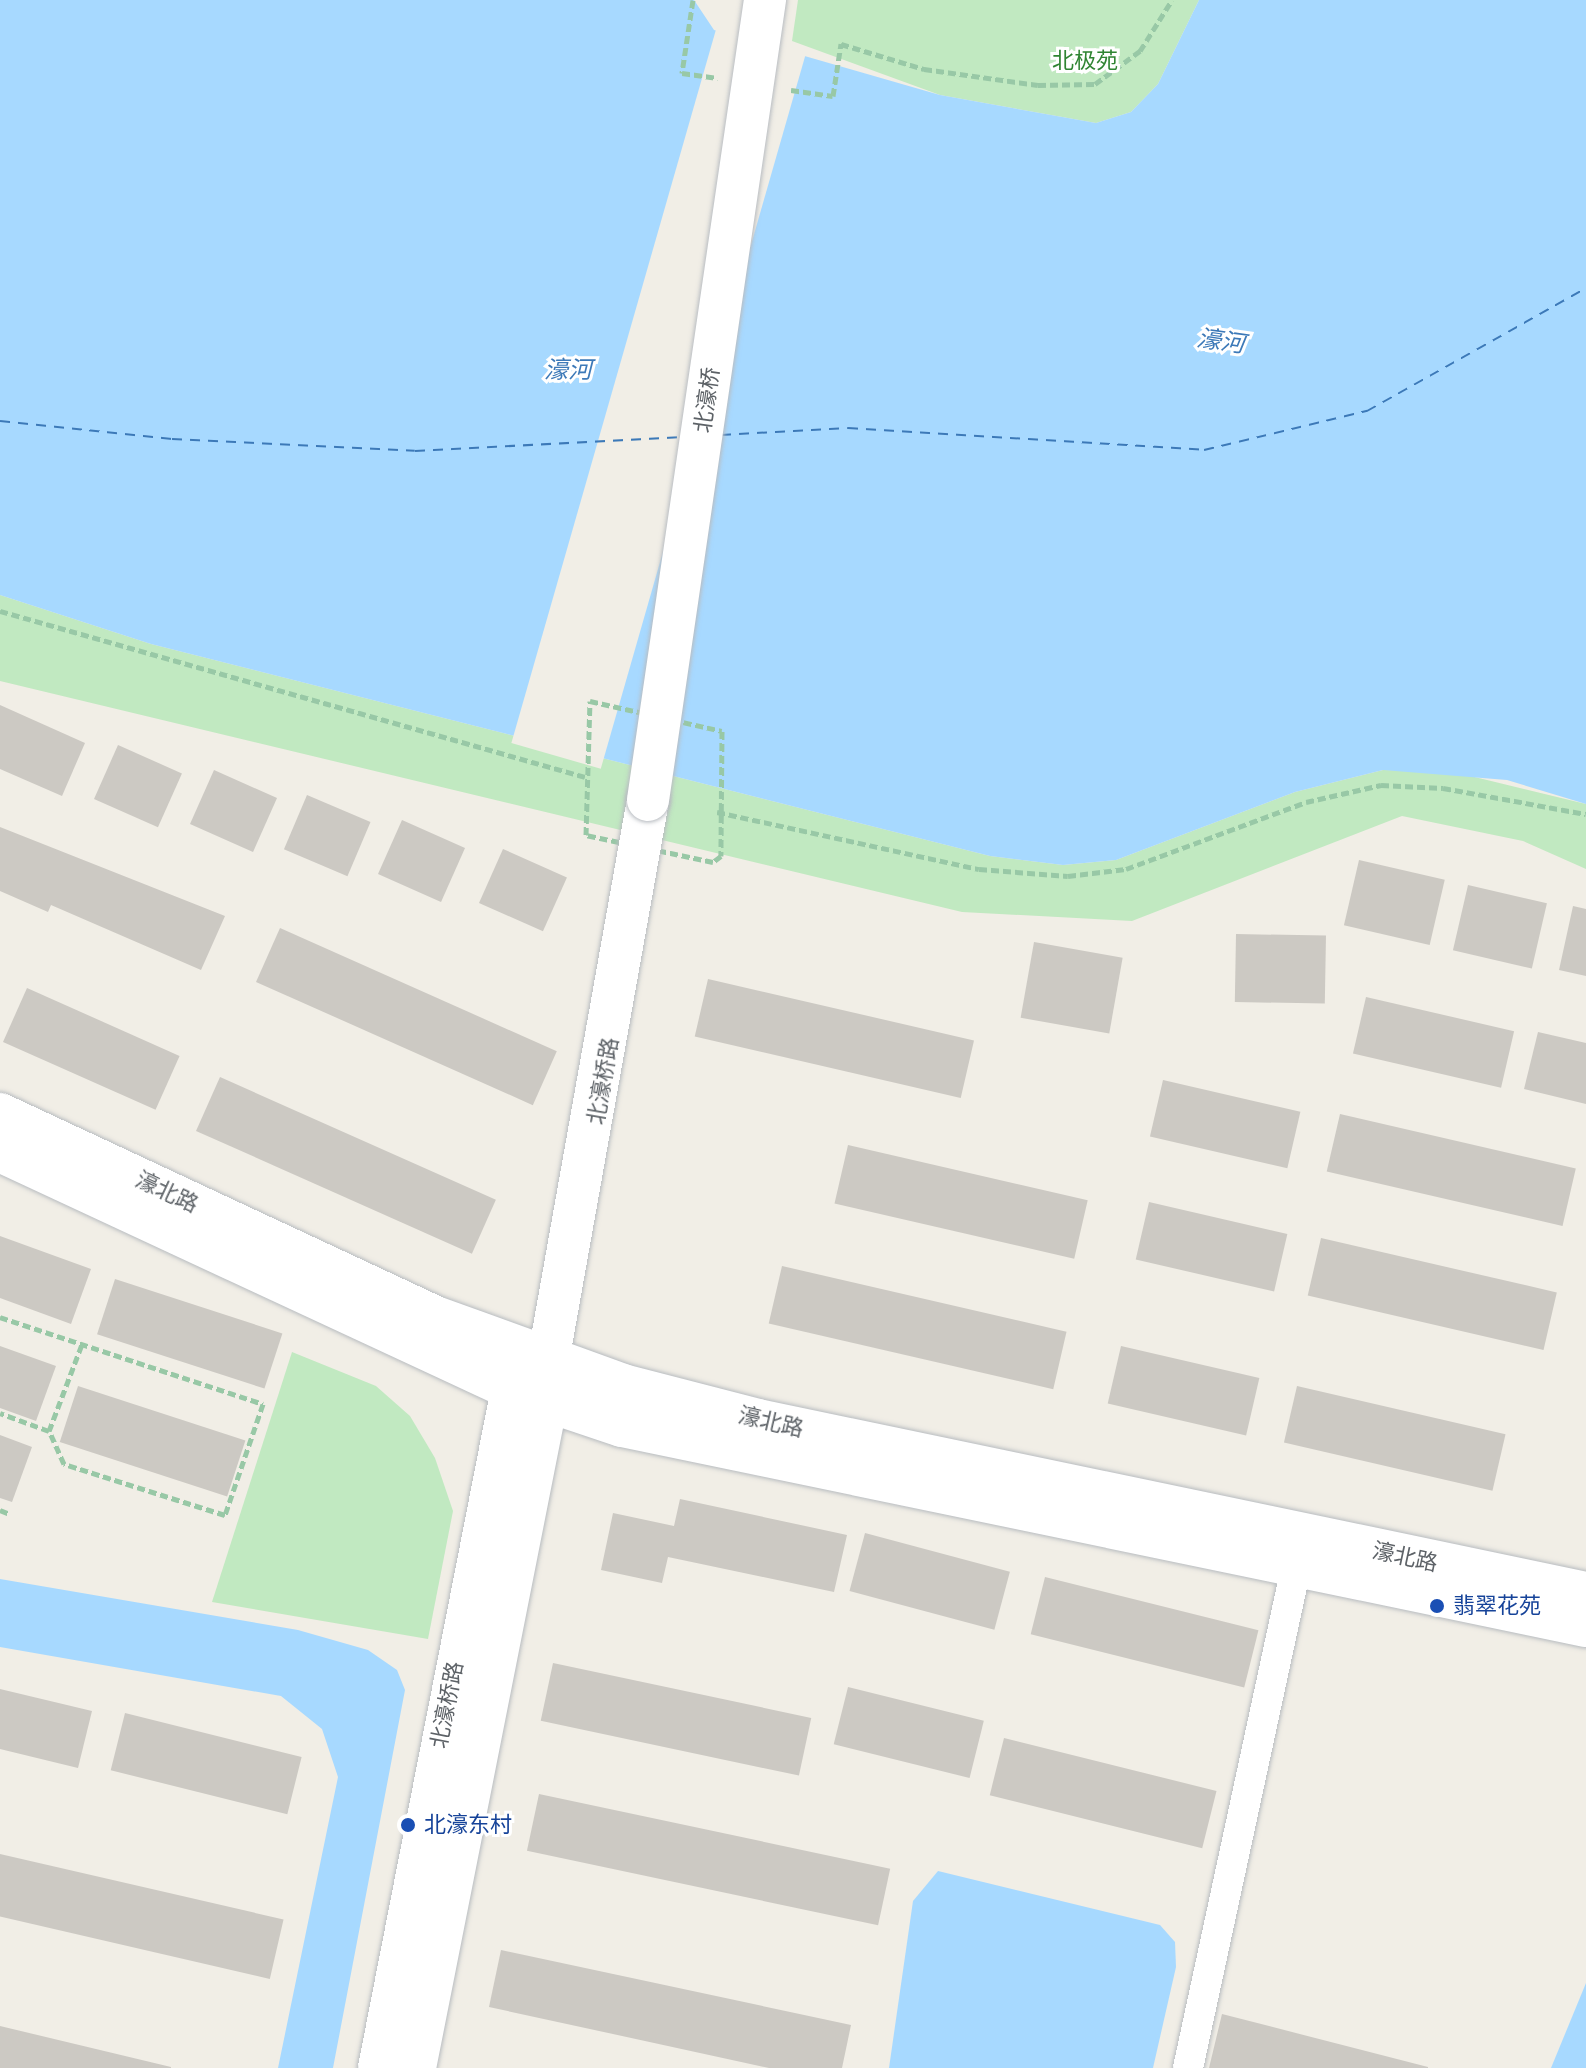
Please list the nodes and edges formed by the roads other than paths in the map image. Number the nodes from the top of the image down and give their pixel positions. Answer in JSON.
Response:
{"nodes":[{"id":1,"x":765,"y":0,"type":"edge"},
{"id":2,"x":648,"y":800,"type":"joint"},
{"id":3,"x":0,"y":1114,"type":"edge"},
{"id":4,"x":0,"y":1151,"type":"edge"},
{"id":5,"x":536,"y":1383,"type":"junction"},
{"id":6,"x":1300,"y":1550,"type":"junction"},
{"id":7,"x":1586,"y":1593,"type":"edge"},
{"id":8,"x":1586,"y":1626,"type":"edge"},
{"id":9,"x":379,"y":2068,"type":"edge"},
{"id":10,"x":415,"y":2068,"type":"edge"},
{"id":11,"x":1188,"y":2068,"type":"edge"}],
"edges":[{"from":1,"to":2,"type":"main road","name":"北濠桥","bridge":true},
{"from":2,"to":5,"type":"main road","name":"北濠桥路"},
{"from":3,"to":5,"type":"main road","name":"濠北路"},
{"from":4,"to":5,"type":"main road","name":"濠北路"},
{"from":5,"to":6,"type":"main road","name":"濠北路"},
{"from":5,"to":9,"type":"main road","name":"北濠桥路"},
{"from":5,"to":10,"type":"main road","name":"北濠桥路"},
{"from":6,"to":7,"type":"main road","name":"濠北路"},
{"from":6,"to":8,"type":"main road","name":"濠北路"},
{"from":6,"to":11,"type":"street"}]}
